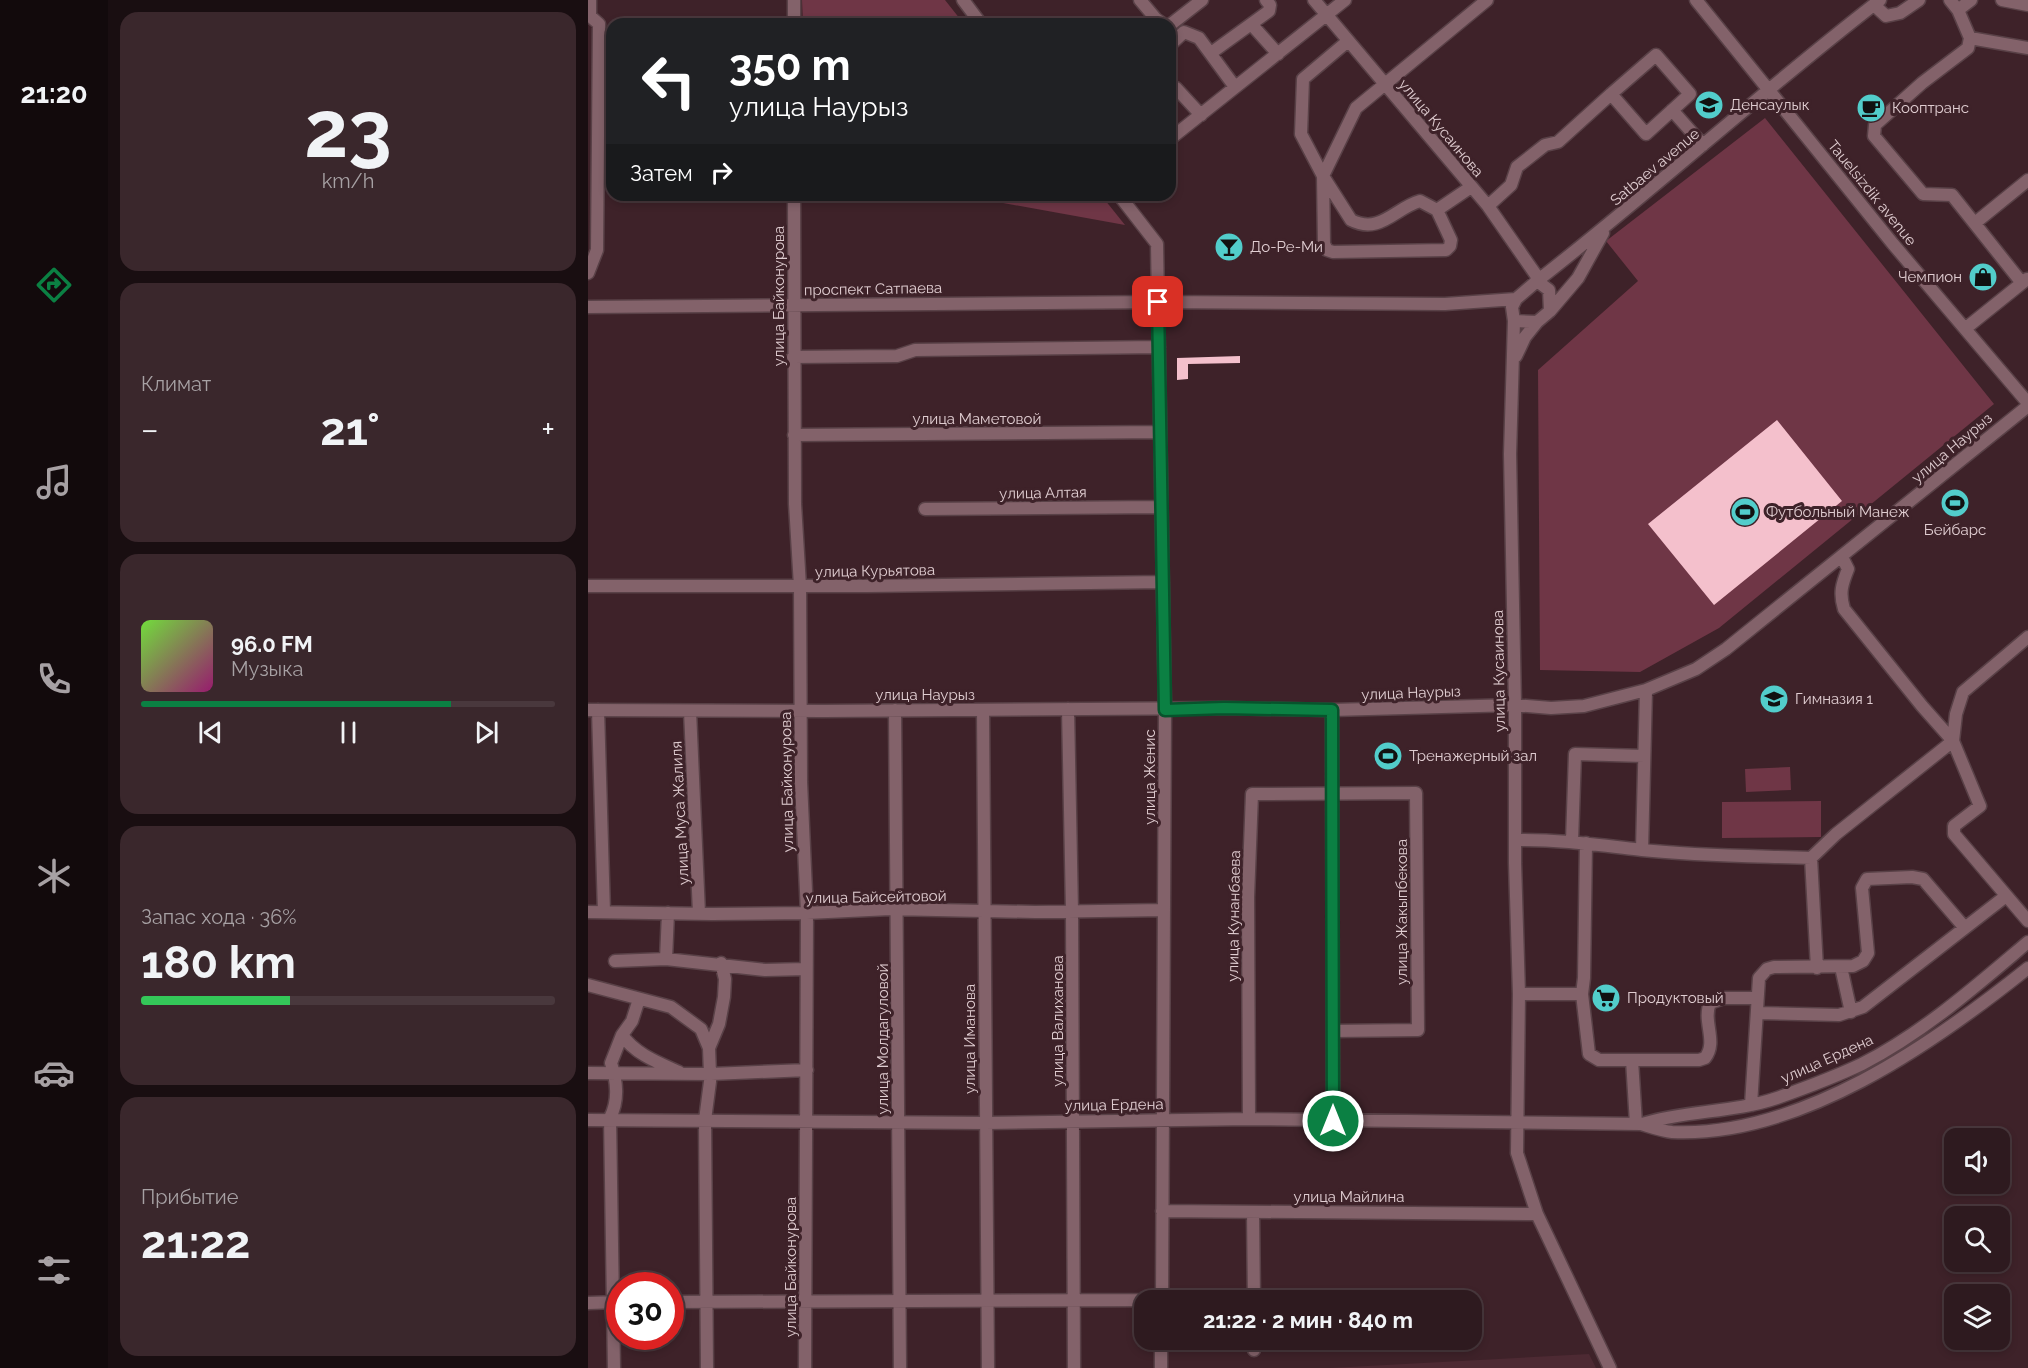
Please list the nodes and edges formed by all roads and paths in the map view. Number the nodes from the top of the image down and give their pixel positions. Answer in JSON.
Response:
{"nodes":[{"id":1,"x":590,"y":0,"type":"edge"},
{"id":2,"x":794,"y":0,"type":"edge"},
{"id":3,"x":963,"y":0,"type":"edge"},
{"id":4,"x":1140,"y":0,"type":"edge"},
{"id":5,"x":1202,"y":0,"type":"edge"},
{"id":6,"x":1266,"y":0,"type":"edge"},
{"id":7,"x":1314,"y":0,"type":"edge"},
{"id":8,"x":1345,"y":0,"type":"edge"},
{"id":9,"x":1487,"y":0,"type":"edge"},
{"id":10,"x":1696,"y":0,"type":"edge"},
{"id":11,"x":1919,"y":0,"type":"edge"},
{"id":12,"x":1971,"y":0,"type":"edge"},
{"id":13,"x":2002,"y":0,"type":"edge"},
{"id":14,"x":1877,"y":2,"type":"edge"},
{"id":15,"x":2028,"y":4,"type":"edge"},
{"id":16,"x":1954,"y":5,"type":"edge"},
{"id":17,"x":1326,"y":15,"type":"junction"},
{"id":18,"x":589,"y":16,"type":"edge"},
{"id":19,"x":794,"y":18,"type":"edge"},
{"id":20,"x":976,"y":18,"type":"edge"},
{"id":21,"x":1155,"y":18,"type":"edge"},
{"id":22,"x":1176,"y":20,"type":"edge"},
{"id":23,"x":1252,"y":25,"type":"junction"},
{"id":24,"x":1970,"y":38,"type":"junction"},
{"id":25,"x":1176,"y":39,"type":"edge"},
{"id":26,"x":1348,"y":41,"type":"junction"},
{"id":27,"x":2028,"y":48,"type":"edge"},
{"id":28,"x":1210,"y":53,"type":"junction"},
{"id":29,"x":1278,"y":54,"type":"junction"},
{"id":30,"x":1384,"y":84,"type":"junction"},
{"id":31,"x":1235,"y":87,"type":"junction"},
{"id":32,"x":1769,"y":90,"type":"junction"},
{"id":33,"x":1176,"y":92,"type":"edge"},
{"id":34,"x":1611,"y":94,"type":"junction"},
{"id":35,"x":593,"y":100,"type":"edge"},
{"id":36,"x":1672,"y":110,"type":"junction"},
{"id":37,"x":1201,"y":115,"type":"junction"},
{"id":38,"x":1176,"y":134,"type":"edge"},
{"id":39,"x":1703,"y":145,"type":"junction"},
{"id":40,"x":1323,"y":176,"type":"junction"},
{"id":41,"x":2028,"y":180,"type":"edge"},
{"id":42,"x":1472,"y":187,"type":"junction"},
{"id":43,"x":794,"y":201,"type":"edge"},
{"id":44,"x":1124,"y":201,"type":"edge"},
{"id":45,"x":1488,"y":206,"type":"junction"},
{"id":46,"x":1437,"y":210,"type":"junction"},
{"id":47,"x":1975,"y":223,"type":"junction"},
{"id":48,"x":1608,"y":225,"type":"junction"},
{"id":49,"x":592,"y":250,"type":"edge"},
{"id":50,"x":588,"y":273,"type":"edge"},
{"id":51,"x":2025,"y":280,"type":"edge"},
{"id":52,"x":1537,"y":281,"type":"junction"},
{"id":53,"x":1516,"y":299,"type":"junction"},
{"id":54,"x":1158,"y":302,"type":"junction"},
{"id":55,"x":1484,"y":302,"type":"junction"},
{"id":56,"x":793,"y":305,"type":"junction"},
{"id":57,"x":588,"y":307,"type":"edge"},
{"id":58,"x":1550,"y":310,"type":"junction"},
{"id":59,"x":1513,"y":318,"type":"junction"},
{"id":60,"x":1537,"y":322,"type":"junction"},
{"id":61,"x":1966,"y":328,"type":"junction"},
{"id":62,"x":1159,"y":347,"type":"junction"},
{"id":63,"x":793,"y":357,"type":"junction"},
{"id":64,"x":1514,"y":363,"type":"junction"},
{"id":65,"x":2028,"y":405,"type":"edge"},
{"id":66,"x":1160,"y":432,"type":"junction"},
{"id":67,"x":794,"y":435,"type":"junction"},
{"id":68,"x":1161,"y":507,"type":"junction"},
{"id":69,"x":925,"y":509,"type":"dead end"},
{"id":70,"x":1842,"y":557,"type":"junction"},
{"id":71,"x":1162,"y":582,"type":"junction"},
{"id":72,"x":588,"y":586,"type":"edge"},
{"id":73,"x":800,"y":586,"type":"junction"},
{"id":74,"x":2028,"y":638,"type":"edge"},
{"id":75,"x":1646,"y":690,"type":"junction"},
{"id":76,"x":1515,"y":705,"type":"junction"},
{"id":77,"x":593,"y":710,"type":"edge"},
{"id":78,"x":895,"y":710,"type":"junction"},
{"id":79,"x":983,"y":710,"type":"junction"},
{"id":80,"x":1068,"y":710,"type":"junction"},
{"id":81,"x":1165,"y":710,"type":"junction"},
{"id":82,"x":1332,"y":710,"type":"junction"},
{"id":83,"x":690,"y":711,"type":"junction"},
{"id":84,"x":801,"y":711,"type":"junction"},
{"id":85,"x":1953,"y":741,"type":"junction"},
{"id":86,"x":1644,"y":756,"type":"junction"},
{"id":87,"x":1332,"y":794,"type":"junction"},
{"id":88,"x":1515,"y":840,"type":"junction"},
{"id":89,"x":1572,"y":841,"type":"junction"},
{"id":90,"x":1586,"y":843,"type":"junction"},
{"id":91,"x":1642,"y":850,"type":"junction"},
{"id":92,"x":1811,"y":858,"type":"junction"},
{"id":93,"x":2006,"y":896,"type":"junction"},
{"id":94,"x":897,"y":909,"type":"junction"},
{"id":95,"x":1164,"y":910,"type":"junction"},
{"id":96,"x":984,"y":911,"type":"junction"},
{"id":97,"x":1072,"y":911,"type":"junction"},
{"id":98,"x":588,"y":912,"type":"edge"},
{"id":99,"x":604,"y":912,"type":"junction"},
{"id":100,"x":668,"y":913,"type":"junction"},
{"id":101,"x":807,"y":913,"type":"junction"},
{"id":102,"x":699,"y":914,"type":"junction"},
{"id":103,"x":2028,"y":921,"type":"edge"},
{"id":104,"x":1965,"y":928,"type":"junction"},
{"id":105,"x":2028,"y":942,"type":"edge"},
{"id":106,"x":666,"y":958,"type":"junction"},
{"id":107,"x":615,"y":961,"type":"dead end"},
{"id":108,"x":721,"y":963,"type":"junction"},
{"id":109,"x":1841,"y":967,"type":"junction"},
{"id":110,"x":1817,"y":968,"type":"junction"},
{"id":111,"x":2028,"y":968,"type":"edge"},
{"id":112,"x":806,"y":969,"type":"junction"},
{"id":113,"x":588,"y":985,"type":"edge"},
{"id":114,"x":1519,"y":994,"type":"junction"},
{"id":115,"x":1582,"y":994,"type":"junction"},
{"id":116,"x":1757,"y":998,"type":"junction"},
{"id":117,"x":639,"y":999,"type":"junction"},
{"id":118,"x":1851,"y":1012,"type":"junction"},
{"id":119,"x":1757,"y":1013,"type":"junction"},
{"id":120,"x":1333,"y":1031,"type":"junction"},
{"id":121,"x":622,"y":1035,"type":"junction"},
{"id":122,"x":709,"y":1047,"type":"junction"},
{"id":123,"x":1632,"y":1060,"type":"junction"},
{"id":124,"x":807,"y":1070,"type":"junction"},
{"id":125,"x":588,"y":1073,"type":"edge"},
{"id":126,"x":615,"y":1074,"type":"junction"},
{"id":127,"x":683,"y":1074,"type":"junction"},
{"id":128,"x":711,"y":1074,"type":"junction"},
{"id":129,"x":1751,"y":1105,"type":"junction"},
{"id":130,"x":610,"y":1118,"type":"junction"},
{"id":131,"x":1163,"y":1119,"type":"junction"},
{"id":132,"x":1249,"y":1119,"type":"junction"},
{"id":133,"x":588,"y":1120,"type":"edge"},
{"id":134,"x":705,"y":1120,"type":"junction"},
{"id":135,"x":807,"y":1121,"type":"junction"},
{"id":136,"x":1074,"y":1121,"type":"junction"},
{"id":137,"x":1333,"y":1121,"type":"junction"},
{"id":138,"x":898,"y":1122,"type":"junction"},
{"id":139,"x":1517,"y":1122,"type":"junction"},
{"id":140,"x":986,"y":1123,"type":"junction"},
{"id":141,"x":1638,"y":1124,"type":"junction"},
{"id":142,"x":1162,"y":1211,"type":"junction"},
{"id":143,"x":1253,"y":1212,"type":"junction"},
{"id":144,"x":1537,"y":1214,"type":"junction"},
{"id":145,"x":615,"y":1272,"type":"edge"},
{"id":146,"x":1162,"y":1290,"type":"edge"},
{"id":147,"x":1254,"y":1290,"type":"edge"},
{"id":148,"x":1074,"y":1300,"type":"junction"},
{"id":149,"x":1134,"y":1300,"type":"edge"},
{"id":150,"x":705,"y":1301,"type":"junction"},
{"id":151,"x":684,"y":1302,"type":"edge"},
{"id":152,"x":805,"y":1302,"type":"junction"},
{"id":153,"x":899,"y":1302,"type":"junction"},
{"id":154,"x":987,"y":1302,"type":"junction"},
{"id":155,"x":606,"y":1303,"type":"edge"},
{"id":156,"x":588,"y":1304,"type":"edge"},
{"id":157,"x":615,"y":1350,"type":"edge"},
{"id":158,"x":1161,"y":1350,"type":"edge"},
{"id":159,"x":614,"y":1368,"type":"edge"},
{"id":160,"x":706,"y":1368,"type":"edge"},
{"id":161,"x":806,"y":1368,"type":"edge"},
{"id":162,"x":900,"y":1368,"type":"edge"},
{"id":163,"x":988,"y":1368,"type":"edge"},
{"id":164,"x":1074,"y":1368,"type":"edge"},
{"id":165,"x":1161,"y":1368,"type":"edge"},
{"id":166,"x":1610,"y":1368,"type":"edge"}],
"edges":[{"from":1,"to":18,"type":"street"},
{"from":2,"to":19,"type":"street"},
{"from":3,"to":20,"type":"street"},
{"from":4,"to":21,"type":"street"},
{"from":5,"to":22,"type":"street"},
{"from":6,"to":23,"type":"street"},
{"from":7,"to":17,"type":"street","name":"улица Кусаинова"},
{"from":8,"to":17,"type":"street"},
{"from":9,"to":30,"type":"street"},
{"from":10,"to":32,"type":"street","name":"Tauelsizdik avenue"},
{"from":11,"to":14,"type":"street","name":"Satbaev avenue"},
{"from":12,"to":16,"type":"street"},
{"from":13,"to":15,"type":"street"},
{"from":14,"to":32,"type":"street","name":"Satbaev avenue"},
{"from":16,"to":24,"type":"street"},
{"from":17,"to":26,"type":"street","name":"улица Кусаинова"},
{"from":17,"to":29,"type":"street"},
{"from":18,"to":35,"type":"street"},
{"from":23,"to":28,"type":"street"},
{"from":23,"to":29,"type":"street"},
{"from":24,"to":27,"type":"street"},
{"from":24,"to":47,"type":"street"},
{"from":25,"to":28,"type":"street"},
{"from":26,"to":30,"type":"street","name":"улица Кусаинова"},
{"from":26,"to":40,"type":"street"},
{"from":28,"to":31,"type":"street"},
{"from":29,"to":31,"type":"street"},
{"from":30,"to":40,"type":"street"},
{"from":30,"to":42,"type":"street","name":"улица Кусаинова"},
{"from":31,"to":37,"type":"street"},
{"from":32,"to":39,"type":"street","name":"Satbaev avenue"},
{"from":32,"to":61,"type":"street","name":"Tauelsizdik avenue"},
{"from":33,"to":37,"type":"street"},
{"from":34,"to":36,"type":"street"},
{"from":34,"to":36,"type":"street"},
{"from":34,"to":45,"type":"street"},
{"from":35,"to":49,"type":"street"},
{"from":36,"to":39,"type":"street"},
{"from":37,"to":38,"type":"street"},
{"from":39,"to":48,"type":"street","name":"Satbaev avenue"},
{"from":40,"to":46,"type":"street"},
{"from":40,"to":46,"type":"street"},
{"from":41,"to":47,"type":"street"},
{"from":42,"to":45,"type":"street","name":"улица Кусаинова"},
{"from":42,"to":46,"type":"street"},
{"from":43,"to":56,"type":"street","name":"улица Байконурова"},
{"from":44,"to":54,"type":"street","name":"улица Женис"},
{"from":45,"to":52,"type":"street","name":"улица Кусаинова"},
{"from":47,"to":51,"type":"street"},
{"from":48,"to":52,"type":"street","name":"Satbaev avenue"},
{"from":48,"to":58,"type":"street"},
{"from":49,"to":50,"type":"street"},
{"from":51,"to":61,"type":"street"},
{"from":52,"to":53,"type":"street"},
{"from":52,"to":58,"type":"street"},
{"from":53,"to":55,"type":"street"},
{"from":53,"to":59,"type":"street"},
{"from":54,"to":55,"type":"street"},
{"from":54,"to":56,"type":"street","name":"проспект Сатпаева"},
{"from":54,"to":62,"type":"street","name":"улица Женис"},
{"from":55,"to":59,"type":"street"},
{"from":56,"to":57,"type":"street","name":"проспект Сатпаева"},
{"from":56,"to":63,"type":"street","name":"улица Байконурова"},
{"from":58,"to":60,"type":"street"},
{"from":59,"to":60,"type":"street"},
{"from":59,"to":64,"type":"street","name":"улица Кусаинова"},
{"from":60,"to":64,"type":"street"},
{"from":61,"to":65,"type":"street","name":"Tauelsizdik avenue"},
{"from":62,"to":63,"type":"street"},
{"from":62,"to":66,"type":"street","name":"улица Женис"},
{"from":63,"to":67,"type":"street","name":"улица Байконурова"},
{"from":64,"to":76,"type":"street","name":"улица Кусаинова"},
{"from":65,"to":70,"type":"street","name":"улица Наурыз"},
{"from":66,"to":67,"type":"street","name":"улица Маметовой"},
{"from":66,"to":68,"type":"street","name":"улица Женис"},
{"from":67,"to":73,"type":"street","name":"улица Байконурова"},
{"from":68,"to":69,"type":"street","name":"улица Алтая"},
{"from":68,"to":71,"type":"street","name":"улица Женис"},
{"from":70,"to":75,"type":"street","name":"улица Наурыз"},
{"from":70,"to":85,"type":"street"},
{"from":71,"to":73,"type":"street","name":"улица Курьятова"},
{"from":71,"to":81,"type":"street","name":"улица Женис"},
{"from":72,"to":73,"type":"street","name":"улица Курьятова"},
{"from":73,"to":84,"type":"street","name":"улица Байконурова"},
{"from":74,"to":85,"type":"street"},
{"from":75,"to":76,"type":"street","name":"улица Наурыз"},
{"from":75,"to":86,"type":"street"},
{"from":76,"to":82,"type":"street","name":"улица Наурыз"},
{"from":76,"to":88,"type":"street","name":"улица Кусаинова"},
{"from":77,"to":83,"type":"street","name":"улица Наурыз"},
{"from":77,"to":99,"type":"street"},
{"from":78,"to":79,"type":"street","name":"улица Наурыз"},
{"from":78,"to":84,"type":"street","name":"улица Наурыз"},
{"from":78,"to":94,"type":"street","name":"улица Молдагуловой"},
{"from":79,"to":80,"type":"street","name":"улица Наурыз"},
{"from":79,"to":96,"type":"street","name":"улица Иманова"},
{"from":80,"to":81,"type":"street","name":"улица Наурыз"},
{"from":80,"to":97,"type":"street","name":"улица Валиханова"},
{"from":81,"to":82,"type":"street","name":"улица Наурыз"},
{"from":81,"to":95,"type":"street","name":"улица Женис"},
{"from":82,"to":87,"type":"street"},
{"from":83,"to":84,"type":"street","name":"улица Наурыз"},
{"from":83,"to":102,"type":"street","name":"улица Муса Жалиля"},
{"from":84,"to":101,"type":"street","name":"улица Байконурова"},
{"from":85,"to":92,"type":"street"},
{"from":85,"to":93,"type":"street"},
{"from":86,"to":89,"type":"street"},
{"from":86,"to":91,"type":"street"},
{"from":87,"to":120,"type":"street"},
{"from":87,"to":120,"type":"street","name":"улица Жакыпбекова"},
{"from":87,"to":132,"type":"street","name":"улица Кунанбаева"},
{"from":88,"to":89,"type":"street"},
{"from":88,"to":114,"type":"street","name":"улица Кусаинова"},
{"from":89,"to":90,"type":"street"},
{"from":90,"to":91,"type":"street"},
{"from":90,"to":115,"type":"street"},
{"from":91,"to":92,"type":"street"},
{"from":92,"to":110,"type":"street"},
{"from":93,"to":103,"type":"street"},
{"from":93,"to":104,"type":"street"},
{"from":94,"to":96,"type":"street","name":"улица Байсейтовой"},
{"from":94,"to":101,"type":"street","name":"улица Байсейтовой"},
{"from":94,"to":138,"type":"street","name":"улица Молдагуловой"},
{"from":95,"to":97,"type":"street","name":"улица Байсейтовой"},
{"from":95,"to":131,"type":"street","name":"улица Женис"},
{"from":96,"to":97,"type":"street","name":"улица Байсейтовой"},
{"from":96,"to":140,"type":"street","name":"улица Иманова"},
{"from":97,"to":136,"type":"street","name":"улица Валиханова"},
{"from":98,"to":99,"type":"street","name":"улица Байсейтовой"},
{"from":99,"to":100,"type":"street","name":"улица Байсейтовой"},
{"from":100,"to":102,"type":"street","name":"улица Байсейтовой"},
{"from":100,"to":106,"type":"street"},
{"from":101,"to":102,"type":"street","name":"улица Байсейтовой"},
{"from":101,"to":112,"type":"street","name":"улица Байконурова"},
{"from":104,"to":109,"type":"street"},
{"from":104,"to":118,"type":"street"},
{"from":105,"to":129,"type":"street","name":"улица Ердена"},
{"from":106,"to":107,"type":"street"},
{"from":106,"to":108,"type":"street"},
{"from":108,"to":112,"type":"street"},
{"from":108,"to":122,"type":"street"},
{"from":109,"to":110,"type":"street"},
{"from":109,"to":118,"type":"street"},
{"from":110,"to":116,"type":"street"},
{"from":111,"to":141,"type":"street","name":"улица Ердена"},
{"from":112,"to":124,"type":"street","name":"улица Байконурова"},
{"from":113,"to":117,"type":"street"},
{"from":114,"to":115,"type":"street"},
{"from":114,"to":139,"type":"street","name":"улица Кусаинова"},
{"from":115,"to":123,"type":"street"},
{"from":116,"to":119,"type":"street"},
{"from":116,"to":123,"type":"street"},
{"from":117,"to":121,"type":"street"},
{"from":117,"to":122,"type":"street"},
{"from":118,"to":119,"type":"street"},
{"from":119,"to":129,"type":"street"},
{"from":120,"to":137,"type":"street"},
{"from":121,"to":126,"type":"street"},
{"from":121,"to":127,"type":"street"},
{"from":122,"to":128,"type":"street"},
{"from":123,"to":141,"type":"street"},
{"from":124,"to":128,"type":"street"},
{"from":124,"to":135,"type":"street","name":"улица Байконурова"},
{"from":125,"to":126,"type":"street"},
{"from":126,"to":127,"type":"street"},
{"from":126,"to":130,"type":"street"},
{"from":127,"to":128,"type":"street"},
{"from":128,"to":134,"type":"street"},
{"from":129,"to":141,"type":"street","name":"улица Ердена"},
{"from":130,"to":133,"type":"street","name":"улица Ердена"},
{"from":130,"to":134,"type":"street","name":"улица Ердена"},
{"from":130,"to":145,"type":"street"},
{"from":131,"to":132,"type":"street","name":"улица Ердена"},
{"from":131,"to":136,"type":"street","name":"улица Ердена"},
{"from":131,"to":142,"type":"street","name":"улица Женис"},
{"from":132,"to":137,"type":"street","name":"улица Ердена"},
{"from":134,"to":135,"type":"street","name":"улица Ердена"},
{"from":134,"to":150,"type":"street"},
{"from":135,"to":138,"type":"street","name":"улица Ердена"},
{"from":135,"to":152,"type":"street","name":"улица Байконурова"},
{"from":136,"to":140,"type":"street","name":"улица Ердена"},
{"from":136,"to":148,"type":"street","name":"улица Валиханова"},
{"from":137,"to":139,"type":"street","name":"улица Ердена"},
{"from":138,"to":140,"type":"street","name":"улица Ердена"},
{"from":138,"to":153,"type":"street","name":"улица Молдагуловой"},
{"from":139,"to":141,"type":"street","name":"улица Ердена"},
{"from":139,"to":144,"type":"street","name":"улица Кусаинова"},
{"from":140,"to":154,"type":"street","name":"улица Иманова"},
{"from":142,"to":143,"type":"street","name":"улица Майлина"},
{"from":142,"to":146,"type":"street","name":"улица Женис"},
{"from":143,"to":144,"type":"street","name":"улица Майлина"},
{"from":143,"to":147,"type":"street"},
{"from":144,"to":166,"type":"street","name":"улица Кусаинова"},
{"from":148,"to":149,"type":"street"},
{"from":148,"to":154,"type":"street"},
{"from":148,"to":164,"type":"street","name":"улица Валиханова"},
{"from":150,"to":151,"type":"street"},
{"from":150,"to":152,"type":"street"},
{"from":150,"to":160,"type":"street"},
{"from":152,"to":153,"type":"street"},
{"from":152,"to":161,"type":"street","name":"улица Байконурова"},
{"from":153,"to":154,"type":"street"},
{"from":153,"to":162,"type":"street","name":"улица Молдагуловой"},
{"from":154,"to":163,"type":"street","name":"улица Иманова"},
{"from":155,"to":156,"type":"street"},
{"from":157,"to":159,"type":"street"},
{"from":158,"to":165,"type":"street"}]}
